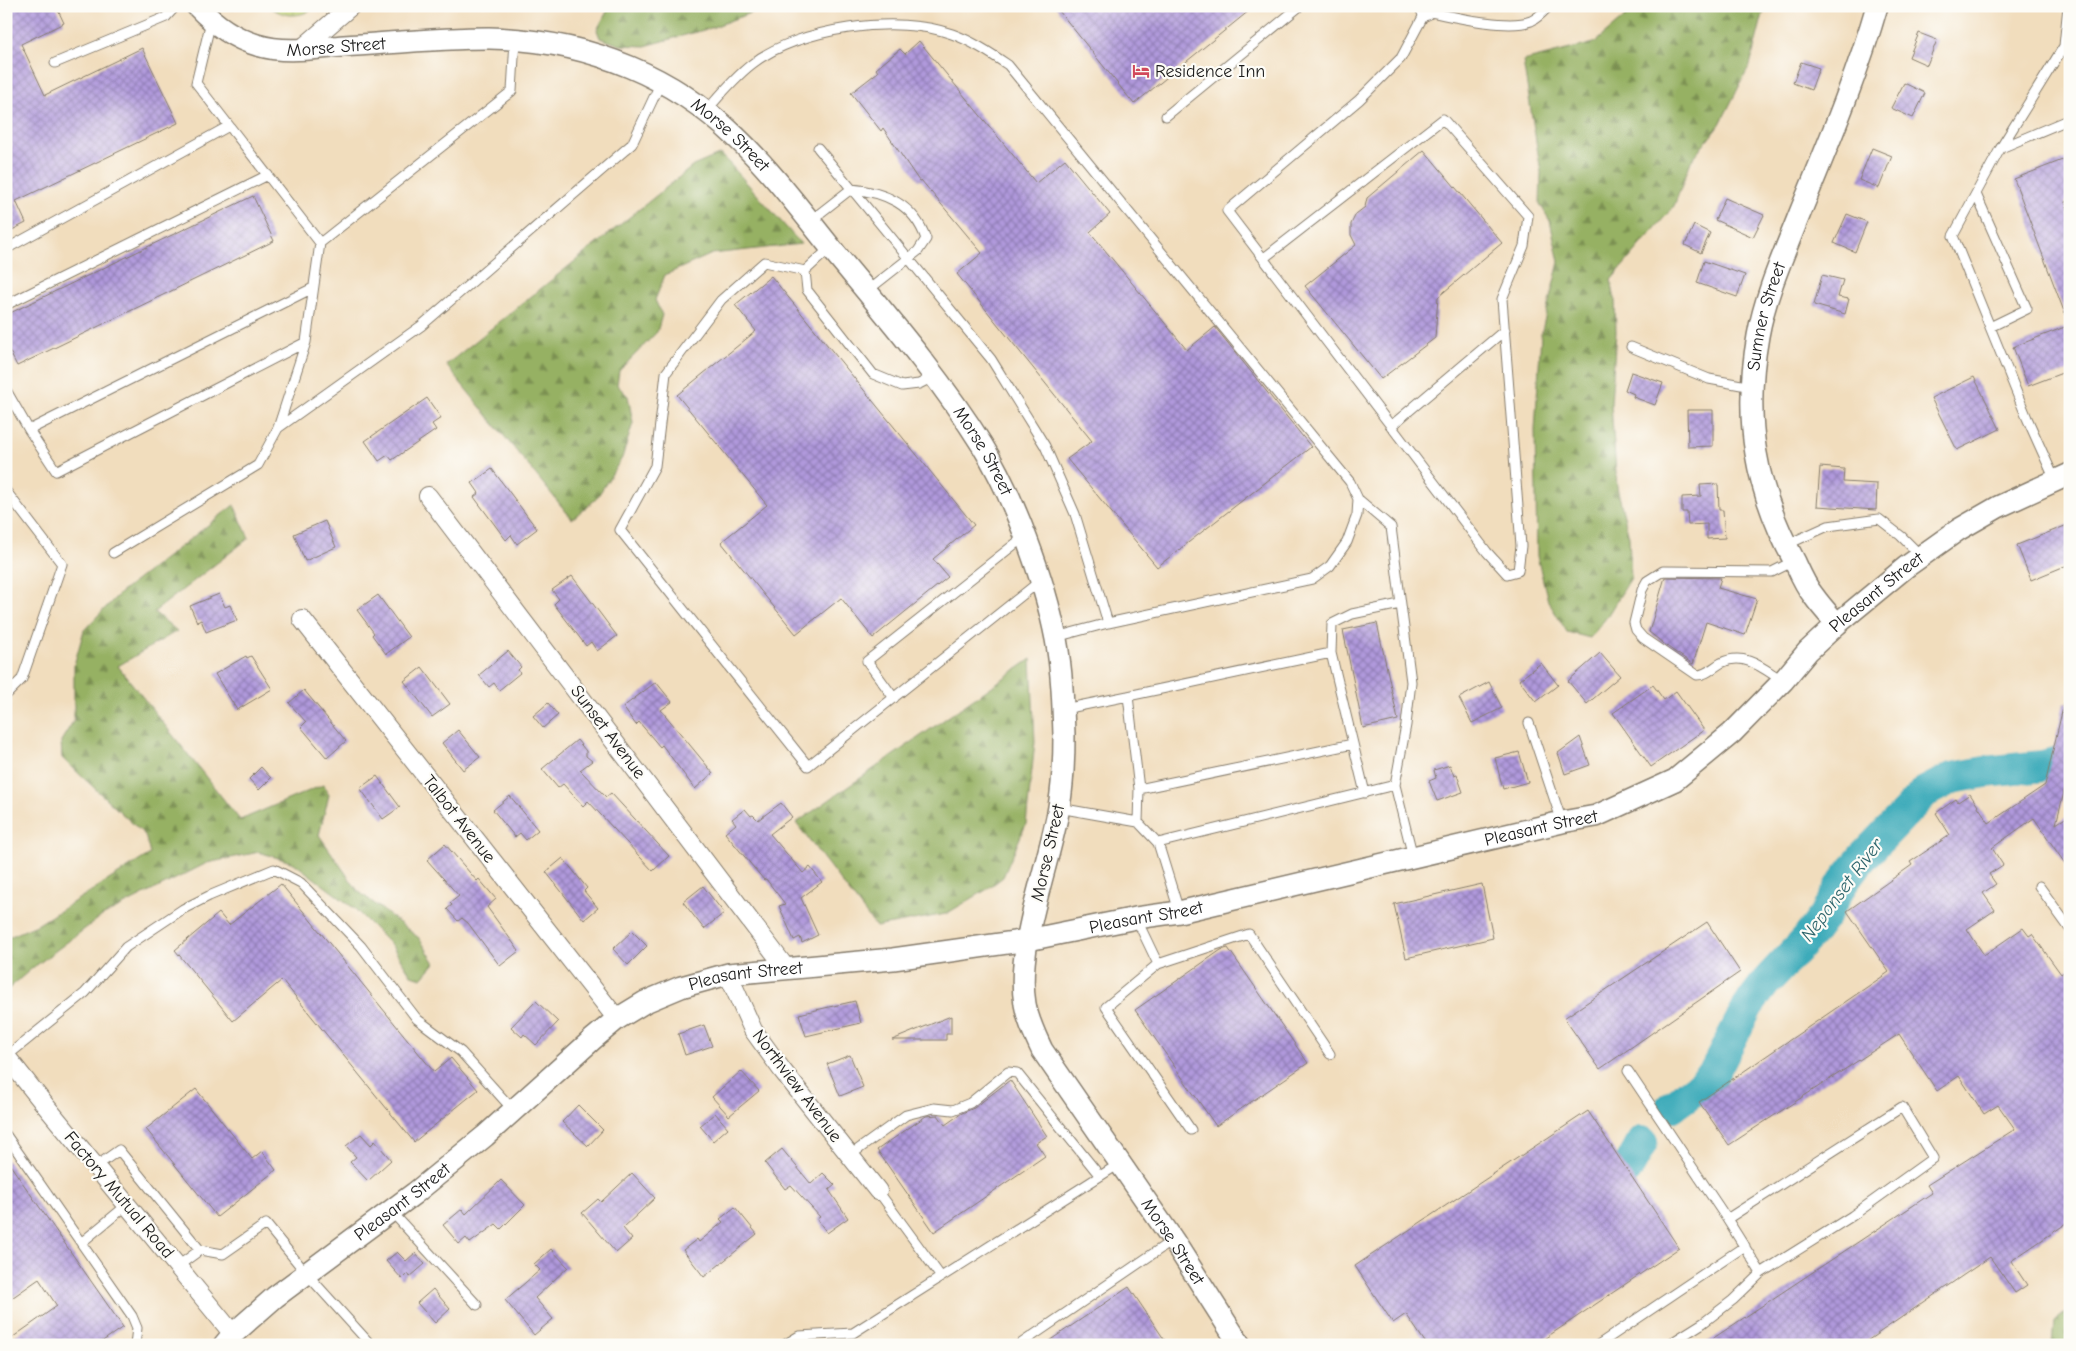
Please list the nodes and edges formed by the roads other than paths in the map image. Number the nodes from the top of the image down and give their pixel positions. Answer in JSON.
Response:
{"nodes":[{"id":1,"x":176,"y":6,"type":"edge"},
{"id":2,"x":351,"y":6,"type":"edge"},
{"id":3,"x":1300,"y":6,"type":"edge"},
{"id":4,"x":1549,"y":6,"type":"edge"},
{"id":5,"x":1876,"y":6,"type":"edge"},
{"id":6,"x":2068,"y":6,"type":"edge"},
{"id":7,"x":1425,"y":9,"type":"edge"},
{"id":8,"x":204,"y":13,"type":"edge"},
{"id":9,"x":515,"y":40,"type":"junction"},
{"id":10,"x":2064,"y":46,"type":"junction"},
{"id":11,"x":299,"y":52,"type":"junction"},
{"id":12,"x":2070,"y":58,"type":"edge"},
{"id":13,"x":55,"y":63,"type":"dead end"},
{"id":14,"x":662,"y":82,"type":"junction"},
{"id":15,"x":707,"y":110,"type":"junction"},
{"id":16,"x":1166,"y":116,"type":"dead end"},
{"id":17,"x":2070,"y":119,"type":"edge"},
{"id":18,"x":229,"y":126,"type":"junction"},
{"id":19,"x":818,"y":148,"type":"dead end"},
{"id":20,"x":2000,"y":149,"type":"junction"},
{"id":21,"x":268,"y":175,"type":"junction"},
{"id":22,"x":851,"y":189,"type":"junction"},
{"id":23,"x":1976,"y":194,"type":"junction"},
{"id":24,"x":810,"y":221,"type":"junction"},
{"id":25,"x":320,"y":243,"type":"junction"},
{"id":26,"x":831,"y":247,"type":"junction"},
{"id":27,"x":6,"y":249,"type":"edge"},
{"id":28,"x":1264,"y":258,"type":"junction"},
{"id":29,"x":908,"y":259,"type":"junction"},
{"id":30,"x":805,"y":271,"type":"junction"},
{"id":31,"x":313,"y":288,"type":"junction"},
{"id":32,"x":867,"y":292,"type":"junction"},
{"id":33,"x":6,"y":305,"type":"edge"},
{"id":34,"x":1990,"y":327,"type":"junction"},
{"id":35,"x":1505,"y":330,"type":"junction"},
{"id":36,"x":306,"y":342,"type":"junction"},
{"id":37,"x":1632,"y":347,"type":"dead end"},
{"id":38,"x":934,"y":376,"type":"junction"},
{"id":39,"x":1752,"y":387,"type":"junction"},
{"id":40,"x":6,"y":390,"type":"edge"},
{"id":41,"x":1391,"y":426,"type":"junction"},
{"id":42,"x":278,"y":428,"type":"junction"},
{"id":43,"x":29,"y":430,"type":"junction"},
{"id":44,"x":2062,"y":477,"type":"edge"},
{"id":45,"x":6,"y":491,"type":"edge"},
{"id":46,"x":428,"y":496,"type":"dead end"},
{"id":47,"x":1358,"y":499,"type":"junction"},
{"id":48,"x":1025,"y":536,"type":"junction"},
{"id":49,"x":113,"y":553,"type":"dead end"},
{"id":50,"x":1790,"y":553,"type":"junction"},
{"id":51,"x":1922,"y":556,"type":"junction"},
{"id":52,"x":1040,"y":581,"type":"junction"},
{"id":53,"x":1400,"y":604,"type":"junction"},
{"id":54,"x":302,"y":618,"type":"dead end"},
{"id":55,"x":1108,"y":623,"type":"junction"},
{"id":56,"x":1837,"y":624,"type":"junction"},
{"id":57,"x":1056,"y":637,"type":"junction"},
{"id":58,"x":1331,"y":653,"type":"junction"},
{"id":59,"x":1782,"y":681,"type":"junction"},
{"id":60,"x":6,"y":695,"type":"edge"},
{"id":61,"x":1128,"y":696,"type":"junction"},
{"id":62,"x":894,"y":698,"type":"junction"},
{"id":63,"x":1063,"y":710,"type":"junction"},
{"id":64,"x":1529,"y":723,"type":"dead end"},
{"id":65,"x":1353,"y":744,"type":"junction"},
{"id":66,"x":1395,"y":786,"type":"junction"},
{"id":67,"x":1139,"y":789,"type":"junction"},
{"id":68,"x":1365,"y":793,"type":"junction"},
{"id":69,"x":1059,"y":808,"type":"junction"},
{"id":70,"x":1138,"y":822,"type":"junction"},
{"id":71,"x":1562,"y":822,"type":"junction"},
{"id":72,"x":1158,"y":843,"type":"junction"},
{"id":73,"x":1413,"y":858,"type":"junction"},
{"id":74,"x":2039,"y":886,"type":"dead end"},
{"id":75,"x":1179,"y":912,"type":"junction"},
{"id":76,"x":1136,"y":918,"type":"junction"},
{"id":77,"x":2070,"y":929,"type":"edge"},
{"id":78,"x":1028,"y":940,"type":"junction"},
{"id":79,"x":1158,"y":964,"type":"junction"},
{"id":80,"x":786,"y":968,"type":"junction"},
{"id":81,"x":728,"y":974,"type":"junction"},
{"id":82,"x":617,"y":1019,"type":"junction"},
{"id":83,"x":1330,"y":1054,"type":"dead end"},
{"id":84,"x":7,"y":1059,"type":"edge"},
{"id":85,"x":1628,"y":1071,"type":"dead end"},
{"id":86,"x":514,"y":1111,"type":"junction"},
{"id":87,"x":1191,"y":1130,"type":"dead end"},
{"id":88,"x":6,"y":1135,"type":"edge"},
{"id":89,"x":849,"y":1156,"type":"junction"},
{"id":90,"x":1120,"y":1164,"type":"junction"},
{"id":91,"x":95,"y":1167,"type":"junction"},
{"id":92,"x":1100,"y":1176,"type":"junction"},
{"id":93,"x":878,"y":1192,"type":"joint"},
{"id":94,"x":126,"y":1204,"type":"junction"},
{"id":95,"x":390,"y":1210,"type":"junction"},
{"id":96,"x":1727,"y":1218,"type":"junction"},
{"id":97,"x":1173,"y":1240,"type":"junction"},
{"id":98,"x":81,"y":1242,"type":"junction"},
{"id":99,"x":1745,"y":1246,"type":"junction"},
{"id":100,"x":200,"y":1250,"type":"junction"},
{"id":101,"x":178,"y":1266,"type":"junction"},
{"id":102,"x":1761,"y":1272,"type":"junction"},
{"id":103,"x":306,"y":1273,"type":"junction"},
{"id":104,"x":941,"y":1277,"type":"junction"},
{"id":105,"x":477,"y":1305,"type":"dead end"},
{"id":106,"x":229,"y":1339,"type":"edge"},
{"id":107,"x":135,"y":1345,"type":"edge"},
{"id":108,"x":371,"y":1345,"type":"edge"},
{"id":109,"x":784,"y":1345,"type":"edge"},
{"id":110,"x":1019,"y":1345,"type":"edge"},
{"id":111,"x":1240,"y":1345,"type":"edge"},
{"id":112,"x":1598,"y":1345,"type":"edge"},
{"id":113,"x":1668,"y":1345,"type":"edge"}],
"edges":[{"from":1,"to":13,"type":"lane"},
{"from":2,"to":11,"type":"street"},
{"from":3,"to":16,"type":"lane"},
{"from":4,"to":7,"type":"lane"},
{"from":5,"to":39,"type":"street","name":"Sumner Street"},
{"from":6,"to":10,"type":"lane"},
{"from":7,"to":28,"type":"lane"},
{"from":8,"to":11,"type":"street","name":"Morse Street"},
{"from":8,"to":18,"type":"lane"},
{"from":9,"to":11,"type":"street","name":"Morse Street"},
{"from":9,"to":14,"type":"street","name":"Morse Street"},
{"from":9,"to":25,"type":"lane"},
{"from":10,"to":12,"type":"lane"},
{"from":10,"to":20,"type":"lane"},
{"from":14,"to":15,"type":"street","name":"Morse Street"},
{"from":14,"to":42,"type":"lane"},
{"from":15,"to":24,"type":"street","name":"Morse Street"},
{"from":15,"to":47,"type":"lane"},
{"from":17,"to":20,"type":"lane"},
{"from":18,"to":21,"type":"lane"},
{"from":18,"to":27,"type":"lane"},
{"from":19,"to":22,"type":"lane"},
{"from":20,"to":23,"type":"lane"},
{"from":21,"to":25,"type":"lane"},
{"from":21,"to":33,"type":"lane"},
{"from":22,"to":24,"type":"lane"},
{"from":22,"to":29,"type":"lane"},
{"from":22,"to":29,"type":"lane"},
{"from":23,"to":34,"type":"lane"},
{"from":23,"to":34,"type":"lane"},
{"from":24,"to":26,"type":"street","name":"Morse Street"},
{"from":25,"to":31,"type":"lane"},
{"from":26,"to":30,"type":"lane"},
{"from":26,"to":32,"type":"street","name":"Morse Street"},
{"from":28,"to":35,"type":"lane"},
{"from":28,"to":41,"type":"lane"},
{"from":29,"to":32,"type":"lane"},
{"from":29,"to":55,"type":"lane"},
{"from":30,"to":38,"type":"lane"},
{"from":30,"to":62,"type":"lane"},
{"from":31,"to":36,"type":"lane"},
{"from":31,"to":43,"type":"lane"},
{"from":32,"to":38,"type":"street","name":"Morse Street"},
{"from":34,"to":44,"type":"lane"},
{"from":35,"to":41,"type":"lane"},
{"from":35,"to":41,"type":"lane"},
{"from":36,"to":42,"type":"lane"},
{"from":36,"to":43,"type":"lane"},
{"from":37,"to":39,"type":"lane"},
{"from":38,"to":48,"type":"street","name":"Morse Street"},
{"from":39,"to":50,"type":"street","name":"Sumner Street"},
{"from":40,"to":43,"type":"lane"},
{"from":42,"to":49,"type":"lane"},
{"from":44,"to":51,"type":"street","name":"Pleasant Street"},
{"from":45,"to":60,"type":"lane"},
{"from":46,"to":80,"type":"street","name":"Sunset Avenue"},
{"from":47,"to":53,"type":"lane"},
{"from":47,"to":55,"type":"lane"},
{"from":48,"to":52,"type":"street","name":"Morse Street"},
{"from":48,"to":62,"type":"lane"},
{"from":50,"to":51,"type":"lane"},
{"from":50,"to":56,"type":"street","name":"Sumner Street"},
{"from":50,"to":59,"type":"lane"},
{"from":51,"to":56,"type":"street","name":"Pleasant Street"},
{"from":52,"to":57,"type":"street","name":"Morse Street"},
{"from":52,"to":62,"type":"lane"},
{"from":53,"to":58,"type":"lane"},
{"from":53,"to":66,"type":"lane"},
{"from":54,"to":82,"type":"street","name":"Talbot Avenue"},
{"from":55,"to":57,"type":"lane"},
{"from":56,"to":59,"type":"street","name":"Pleasant Street"},
{"from":57,"to":63,"type":"street","name":"Morse Street"},
{"from":58,"to":61,"type":"lane"},
{"from":58,"to":65,"type":"lane"},
{"from":59,"to":71,"type":"street","name":"Pleasant Street"},
{"from":61,"to":63,"type":"lane"},
{"from":61,"to":67,"type":"lane"},
{"from":63,"to":69,"type":"street","name":"Morse Street"},
{"from":64,"to":71,"type":"lane"},
{"from":65,"to":67,"type":"lane"},
{"from":65,"to":68,"type":"lane"},
{"from":66,"to":68,"type":"lane"},
{"from":66,"to":73,"type":"lane"},
{"from":67,"to":70,"type":"lane"},
{"from":68,"to":72,"type":"lane"},
{"from":69,"to":70,"type":"lane"},
{"from":69,"to":78,"type":"street","name":"Morse Street"},
{"from":70,"to":72,"type":"lane"},
{"from":71,"to":73,"type":"street","name":"Pleasant Street"},
{"from":72,"to":75,"type":"lane"},
{"from":73,"to":75,"type":"street","name":"Pleasant Street"},
{"from":74,"to":77,"type":"lane"},
{"from":75,"to":76,"type":"street","name":"Pleasant Street"},
{"from":76,"to":78,"type":"street","name":"Pleasant Street"},
{"from":76,"to":79,"type":"lane"},
{"from":78,"to":80,"type":"street","name":"Pleasant Street"},
{"from":78,"to":90,"type":"street","name":"Morse Street"},
{"from":79,"to":83,"type":"lane"},
{"from":79,"to":87,"type":"lane"},
{"from":80,"to":81,"type":"street","name":"Pleasant Street"},
{"from":81,"to":82,"type":"street","name":"Pleasant Street"},
{"from":81,"to":89,"type":"street","name":"Northview Avenue"},
{"from":82,"to":86,"type":"street","name":"Pleasant Street"},
{"from":84,"to":86,"type":"lane"},
{"from":84,"to":91,"type":"street","name":"Factory Mutual Road"},
{"from":85,"to":96,"type":"lane"},
{"from":86,"to":95,"type":"street","name":"Pleasant Street"},
{"from":88,"to":98,"type":"lane"},
{"from":89,"to":92,"type":"lane"},
{"from":89,"to":93,"type":"street","name":"Northview Avenue"},
{"from":90,"to":92,"type":"lane"},
{"from":90,"to":97,"type":"street","name":"Morse Street"},
{"from":91,"to":94,"type":"street","name":"Factory Mutual Road"},
{"from":91,"to":100,"type":"lane"},
{"from":92,"to":104,"type":"lane"},
{"from":93,"to":104,"type":"lane"},
{"from":94,"to":98,"type":"lane"},
{"from":94,"to":101,"type":"street","name":"Factory Mutual Road"},
{"from":95,"to":103,"type":"street","name":"Pleasant Street"},
{"from":95,"to":105,"type":"lane"},
{"from":96,"to":99,"type":"lane"},
{"from":96,"to":102,"type":"lane"},
{"from":97,"to":110,"type":"lane"},
{"from":97,"to":111,"type":"street","name":"Morse Street"},
{"from":98,"to":107,"type":"lane"},
{"from":99,"to":102,"type":"lane"},
{"from":99,"to":112,"type":"lane"},
{"from":100,"to":101,"type":"lane"},
{"from":100,"to":103,"type":"lane"},
{"from":101,"to":106,"type":"street","name":"Factory Mutual Road"},
{"from":102,"to":113,"type":"lane"},
{"from":103,"to":106,"type":"street","name":"Pleasant Street"},
{"from":103,"to":108,"type":"lane"},
{"from":104,"to":109,"type":"lane"}]}
